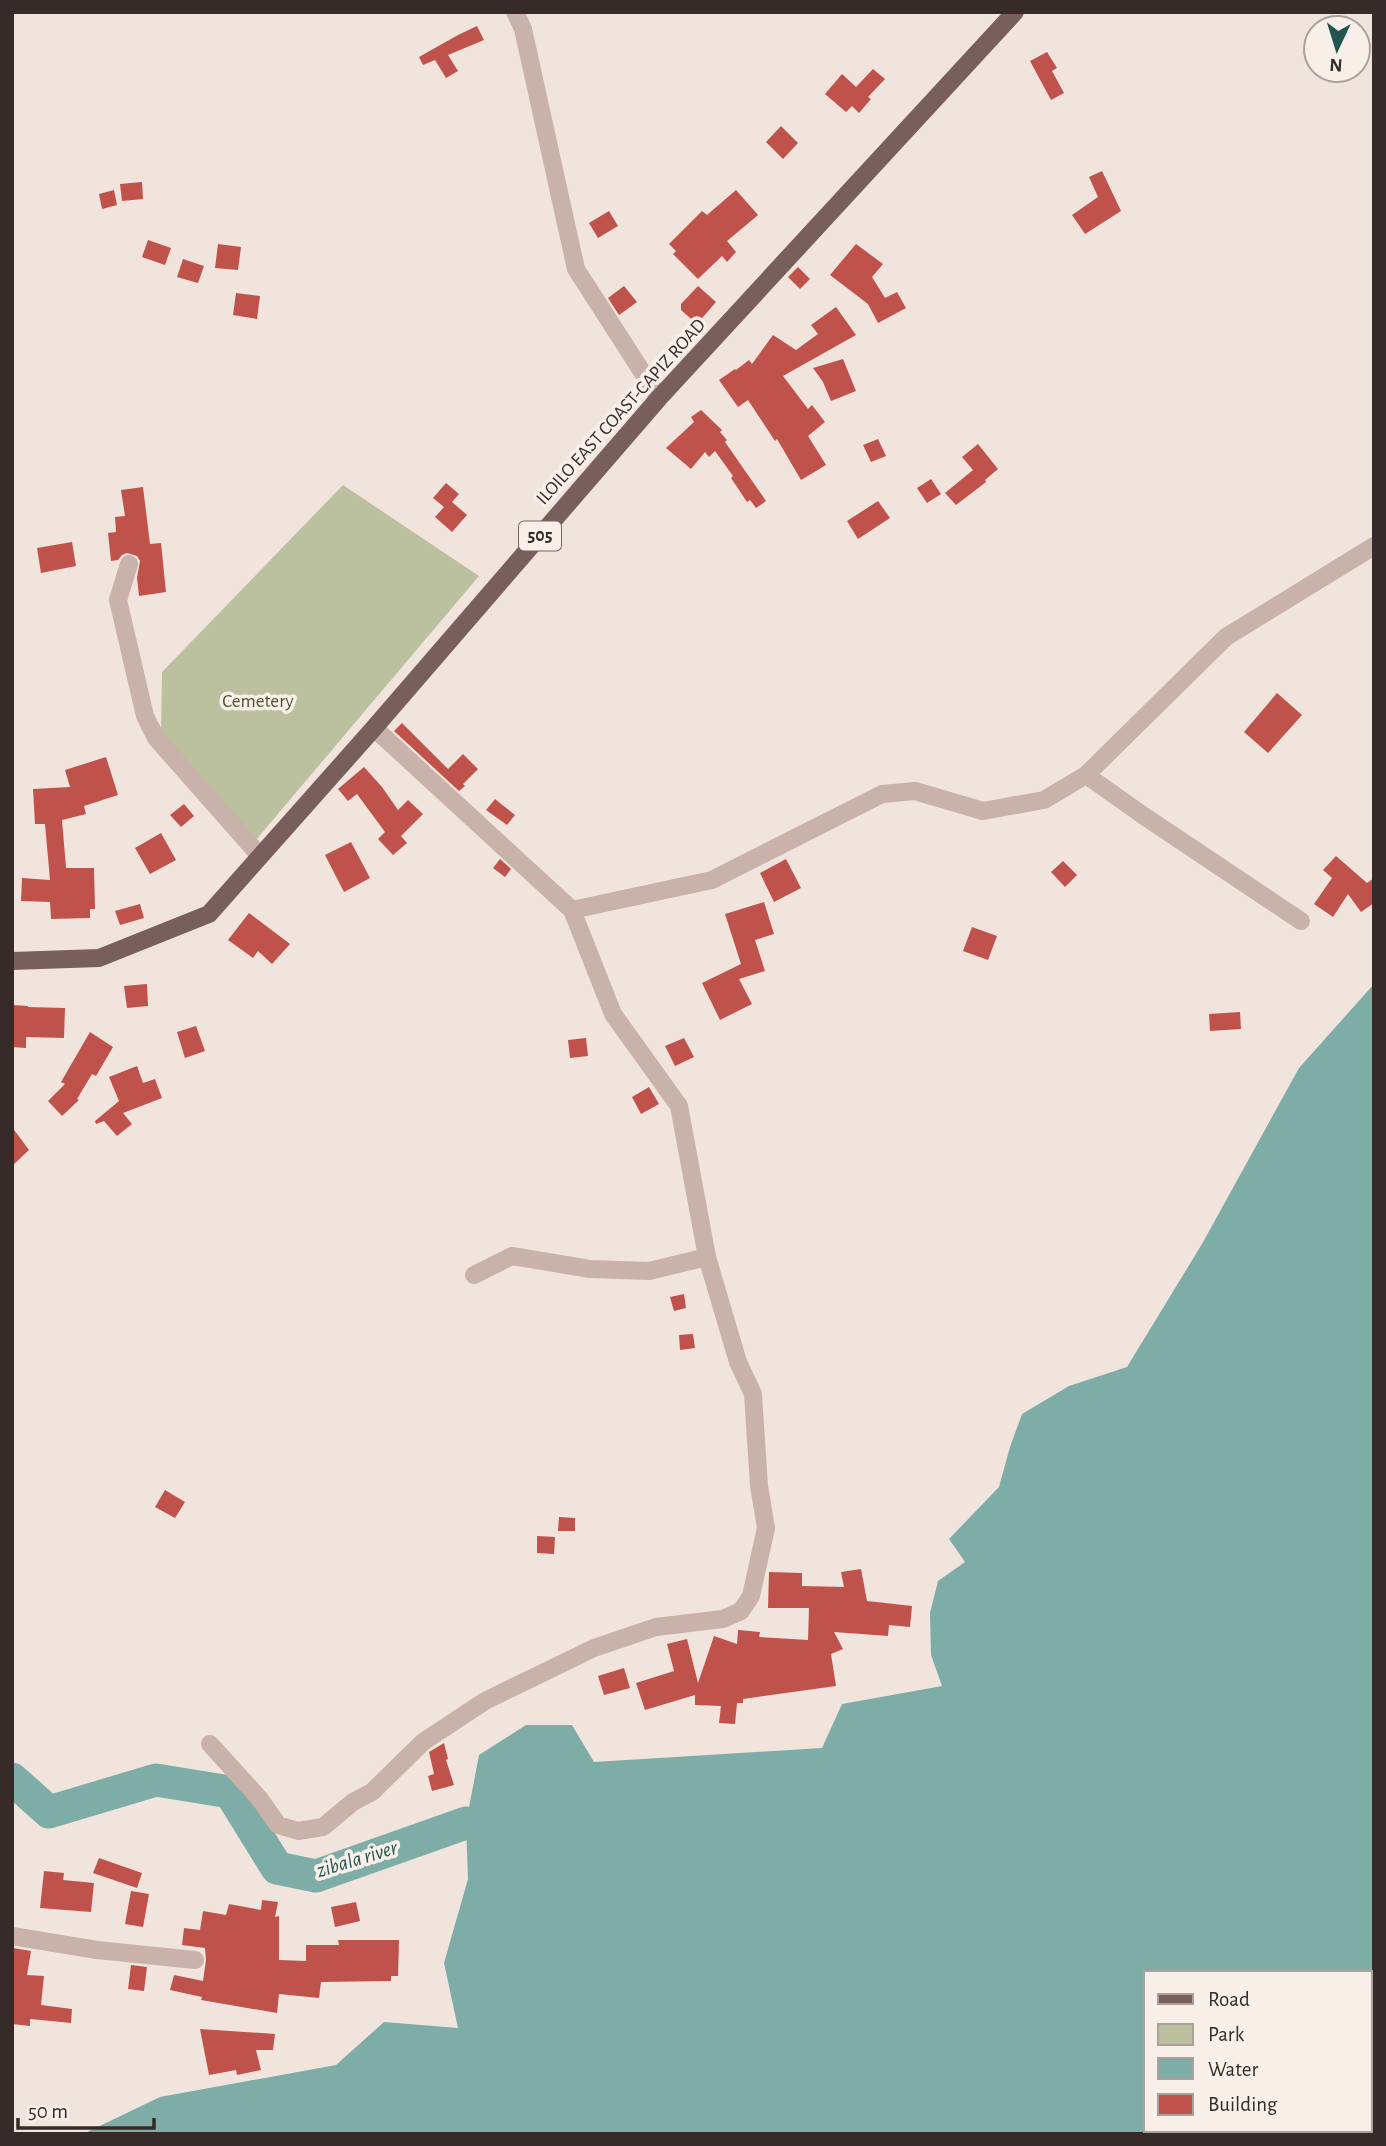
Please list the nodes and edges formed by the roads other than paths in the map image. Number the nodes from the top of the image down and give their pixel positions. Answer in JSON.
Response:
{"nodes":[{"id":1,"x":515,"y":12,"type":"edge"},
{"id":2,"x":1015,"y":12,"type":"edge"},
{"id":3,"x":659,"y":398,"type":"junction"},
{"id":4,"x":1374,"y":546,"type":"edge"},
{"id":5,"x":129,"y":564,"type":"dead end"},
{"id":6,"x":374,"y":728,"type":"junction"},
{"id":7,"x":1086,"y":775,"type":"junction"},
{"id":8,"x":260,"y":856,"type":"junction"},
{"id":9,"x":572,"y":910,"type":"junction"},
{"id":10,"x":1301,"y":921,"type":"dead end"},
{"id":11,"x":12,"y":961,"type":"edge"},
{"id":12,"x":707,"y":1256,"type":"junction"},
{"id":13,"x":474,"y":1275,"type":"dead end"},
{"id":14,"x":210,"y":1744,"type":"dead end"},
{"id":15,"x":12,"y":1936,"type":"edge"},
{"id":16,"x":195,"y":1960,"type":"dead end"}],
"edges":[{"from":1,"to":3,"type":"street"},
{"from":2,"to":3,"type":"main road","name":"ILOILO EAST COAST-CAPIZ ROAD","number":"505"},
{"from":3,"to":6,"type":"main road","name":"ILOILO EAST COAST-CAPIZ ROAD","number":"505"},
{"from":4,"to":7,"type":"street"},
{"from":5,"to":8,"type":"street"},
{"from":6,"to":8,"type":"main road","name":"ILOILO EAST COAST-CAPIZ ROAD","number":"505"},
{"from":6,"to":9,"type":"street"},
{"from":7,"to":9,"type":"street"},
{"from":7,"to":10,"type":"street"},
{"from":8,"to":11,"type":"main road","name":"ILOILO EAST COAST-CAPIZ ROAD","number":"505"},
{"from":9,"to":12,"type":"street"},
{"from":12,"to":13,"type":"street"},
{"from":12,"to":14,"type":"street"},
{"from":15,"to":16,"type":"street"}]}
